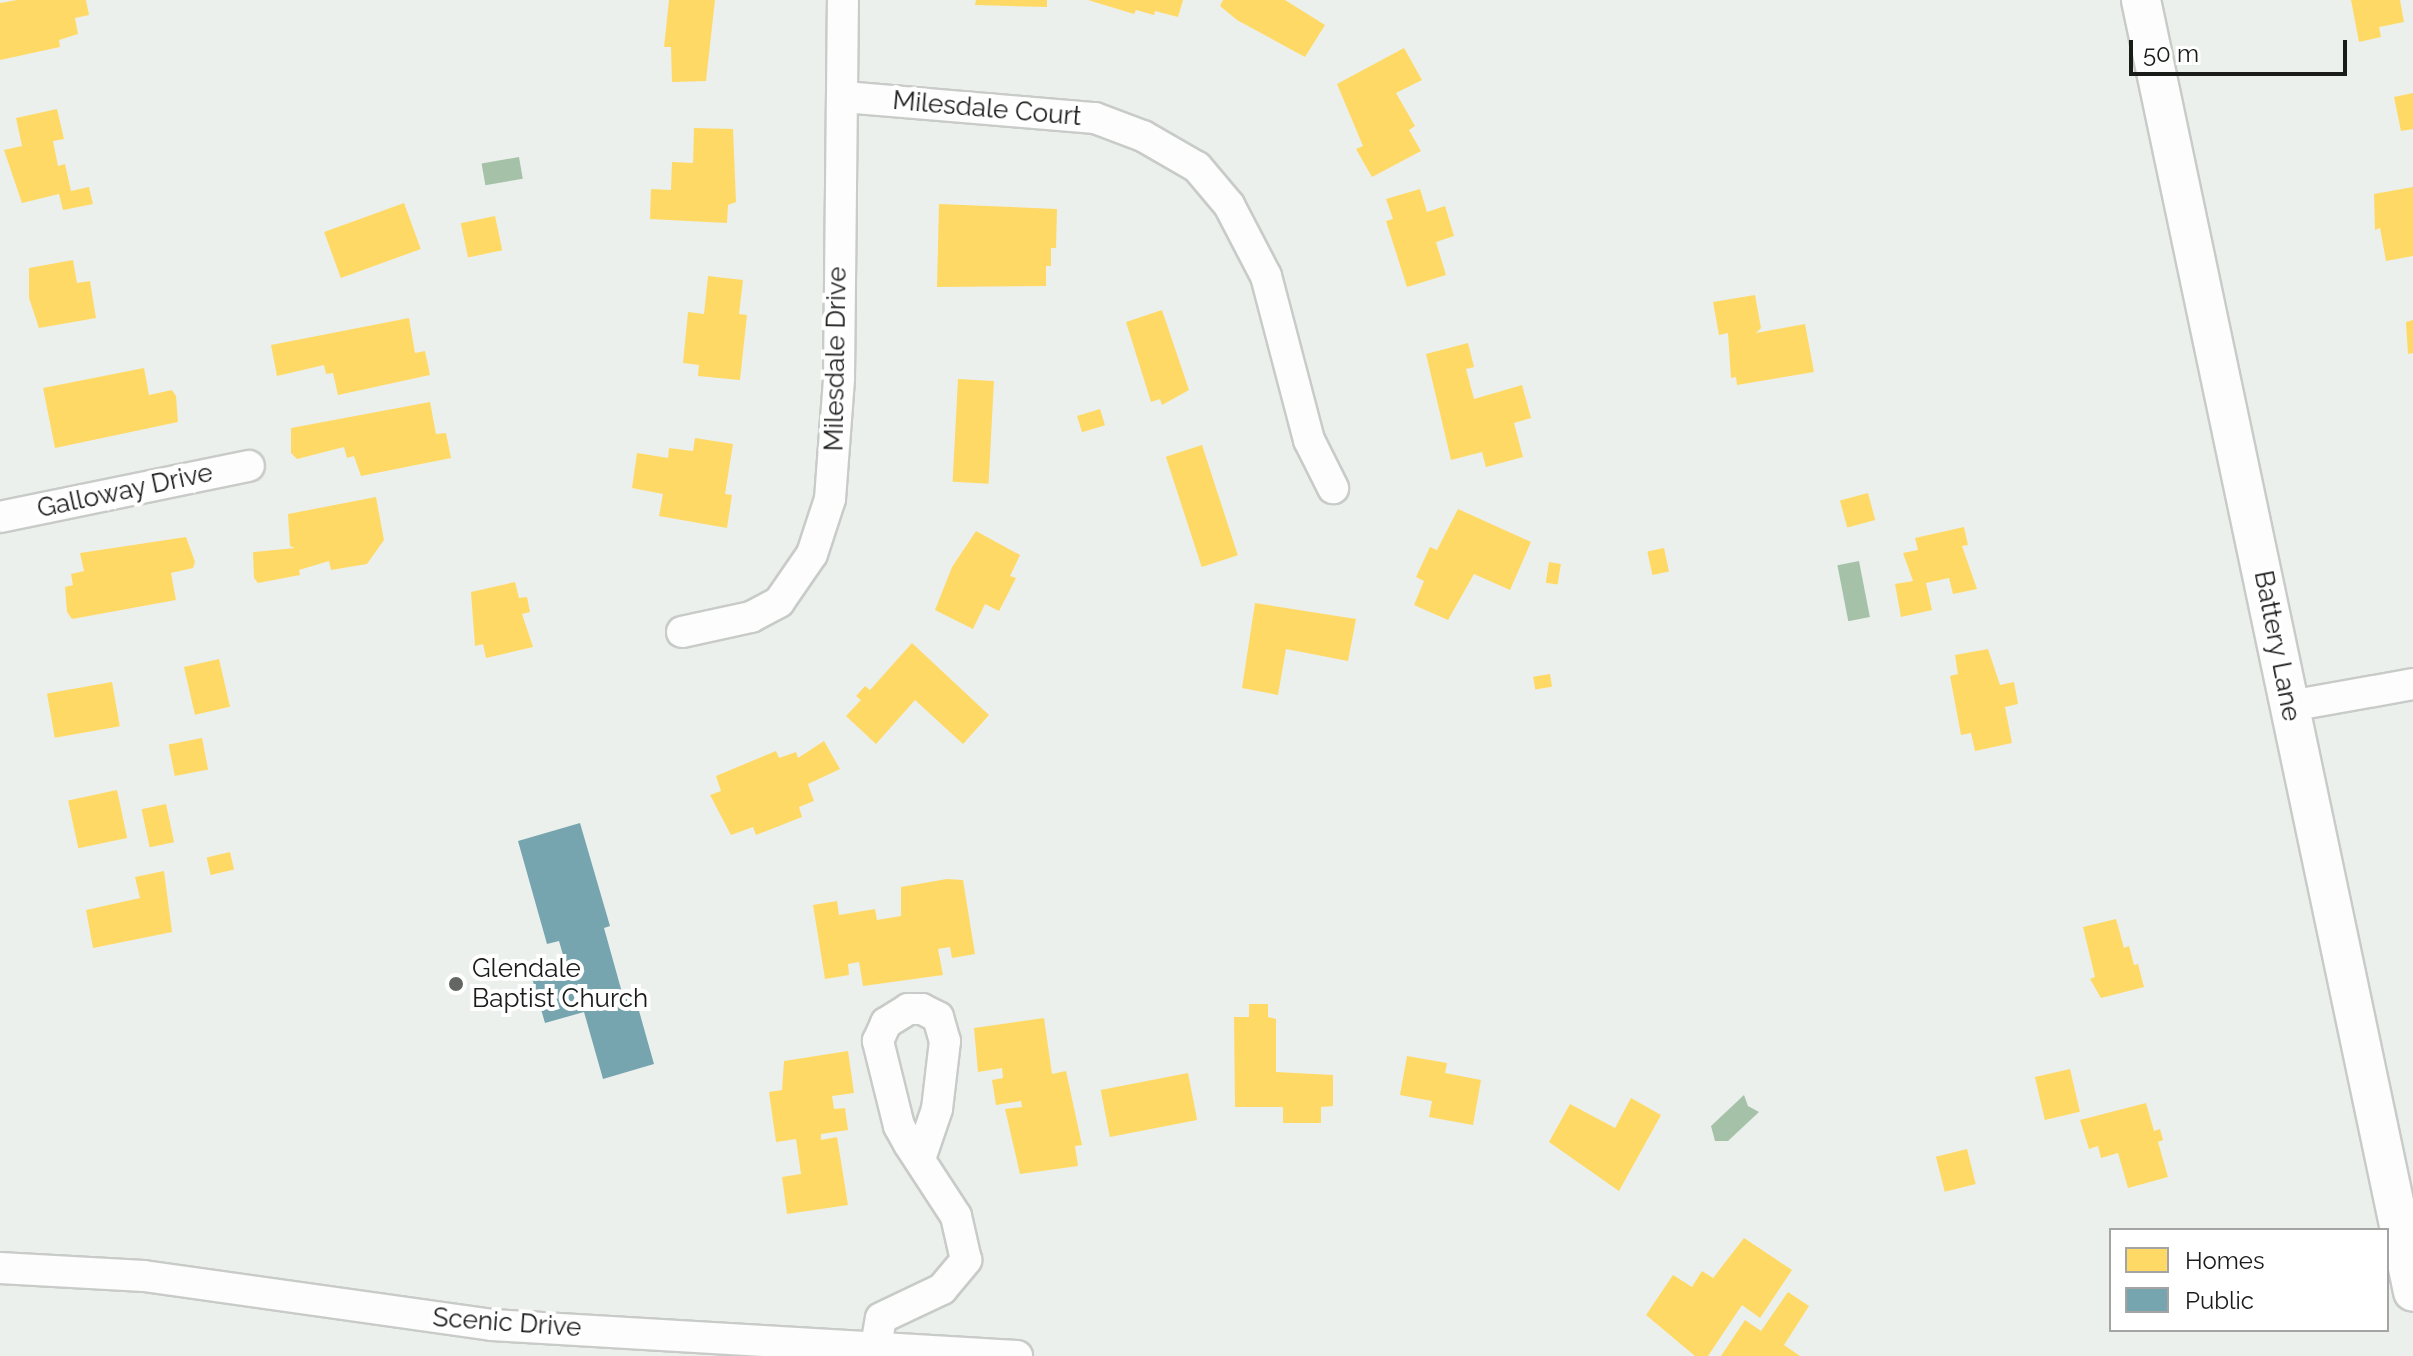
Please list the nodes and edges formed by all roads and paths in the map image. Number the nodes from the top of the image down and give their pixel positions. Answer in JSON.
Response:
{"nodes":[{"id":1,"x":843,"y":0,"type":"edge"},
{"id":2,"x":2141,"y":0,"type":"edge"},
{"id":3,"x":844,"y":97,"type":"junction"},
{"id":4,"x":249,"y":466,"type":"dead end"},
{"id":5,"x":1333,"y":488,"type":"dead end"},
{"id":6,"x":0,"y":517,"type":"edge"},
{"id":7,"x":682,"y":632,"type":"dead end"},
{"id":8,"x":2413,"y":684,"type":"edge"},
{"id":9,"x":2290,"y":706,"type":"junction"},
{"id":10,"x":920,"y":1159,"type":"dead end"},
{"id":11,"x":0,"y":1268,"type":"edge"},
{"id":12,"x":2413,"y":1292,"type":"edge"},
{"id":13,"x":876,"y":1346,"type":"junction"},
{"id":14,"x":1017,"y":1356,"type":"edge"}],
"edges":[{"from":1,"to":3,"type":"street","name":"Milesdale Drive"},
{"from":2,"to":9,"type":"main road","name":"Battery Lane"},
{"from":3,"to":5,"type":"street","name":"Milesdale Court"},
{"from":3,"to":7,"type":"street","name":"Milesdale Drive"},
{"from":4,"to":6,"type":"street","name":"Galloway Drive"},
{"from":8,"to":9,"type":"street"},
{"from":9,"to":12,"type":"main road","name":"Battery Lane"},
{"from":10,"to":13,"type":"street"},
{"from":11,"to":13,"type":"street","name":"Scenic Drive"},
{"from":13,"to":14,"type":"street","name":"Scenic Drive"}]}
